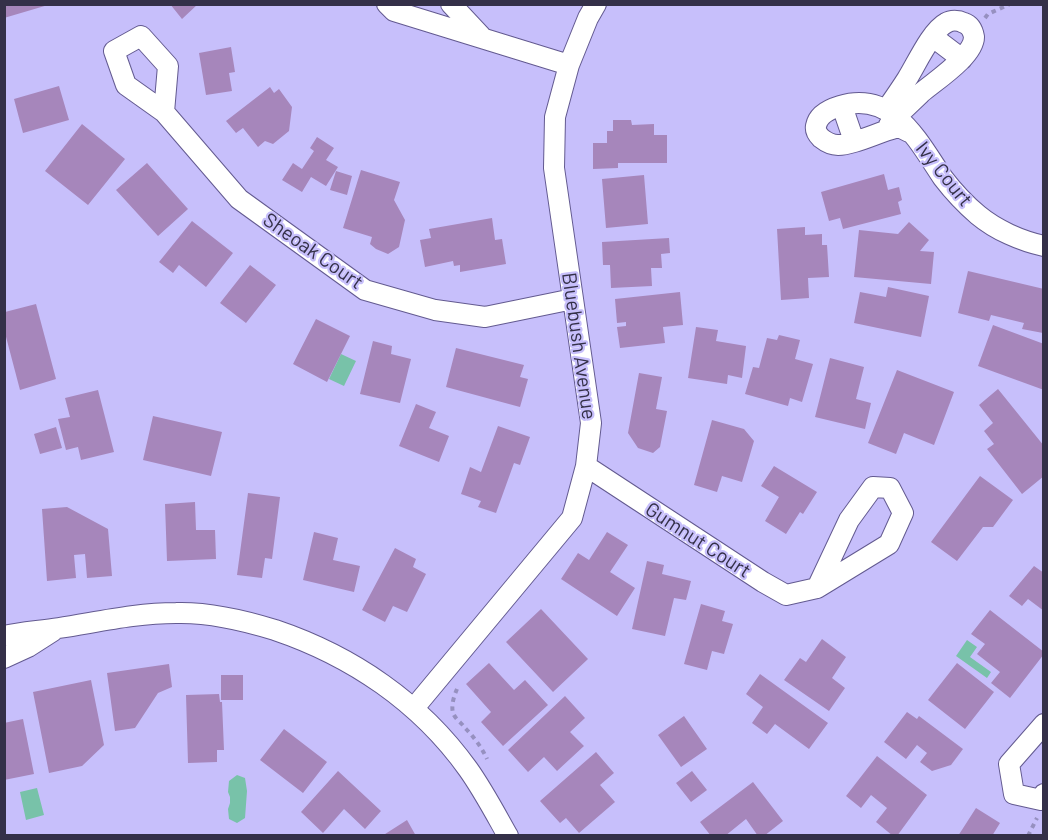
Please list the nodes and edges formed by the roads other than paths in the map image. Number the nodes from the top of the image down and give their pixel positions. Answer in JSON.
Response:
{"nodes":[{"id":1,"x":387,"y":4,"type":"edge"},
{"id":2,"x":451,"y":4,"type":"edge"},
{"id":3,"x":596,"y":4,"type":"edge"},
{"id":4,"x":933,"y":37,"type":"junction"},
{"id":5,"x":483,"y":38,"type":"junction"},
{"id":6,"x":962,"y":59,"type":"junction"},
{"id":7,"x":569,"y":65,"type":"junction"},
{"id":8,"x":842,"y":106,"type":"junction"},
{"id":9,"x":164,"y":112,"type":"dead end"},
{"id":10,"x":897,"y":120,"type":"junction"},
{"id":11,"x":854,"y":141,"type":"junction"},
{"id":12,"x":1044,"y":246,"type":"edge"},
{"id":13,"x":573,"y":299,"type":"junction"},
{"id":14,"x":586,"y":466,"type":"junction"},
{"id":15,"x":817,"y":588,"type":"junction"},
{"id":16,"x":58,"y":628,"type":"junction"},
{"id":17,"x":4,"y":636,"type":"edge"},
{"id":18,"x":4,"y":658,"type":"edge"},
{"id":19,"x":414,"y":708,"type":"junction"},
{"id":20,"x":1044,"y":724,"type":"edge"},
{"id":21,"x":1044,"y":794,"type":"edge"},
{"id":22,"x":508,"y":836,"type":"edge"}],
"edges":[{"from":1,"to":5,"type":"street"},
{"from":2,"to":5,"type":"street"},
{"from":3,"to":7,"type":"street","name":"Bluebush Avenue"},
{"from":4,"to":6,"type":"street"},
{"from":4,"to":6,"type":"street"},
{"from":4,"to":10,"type":"street"},
{"from":5,"to":7,"type":"street"},
{"from":6,"to":10,"type":"street"},
{"from":7,"to":13,"type":"street","name":"Bluebush Avenue"},
{"from":8,"to":10,"type":"street"},
{"from":8,"to":11,"type":"street"},
{"from":8,"to":11,"type":"street","name":"Ivy Court"},
{"from":9,"to":13,"type":"street","name":"Sheoak Court"},
{"from":10,"to":11,"type":"street","name":"Ivy Court"},
{"from":10,"to":12,"type":"street","name":"Ivy Court"},
{"from":13,"to":14,"type":"street","name":"Bluebush Avenue"},
{"from":14,"to":15,"type":"street","name":"Gumnut Court"},
{"from":14,"to":19,"type":"street","name":"Bluebush Avenue"},
{"from":15,"to":15,"type":"street","name":"Gumnut Court"},
{"from":16,"to":17,"type":"street"},
{"from":16,"to":18,"type":"street"},
{"from":16,"to":19,"type":"street"},
{"from":19,"to":22,"type":"street"},
{"from":20,"to":21,"type":"street"}]}
